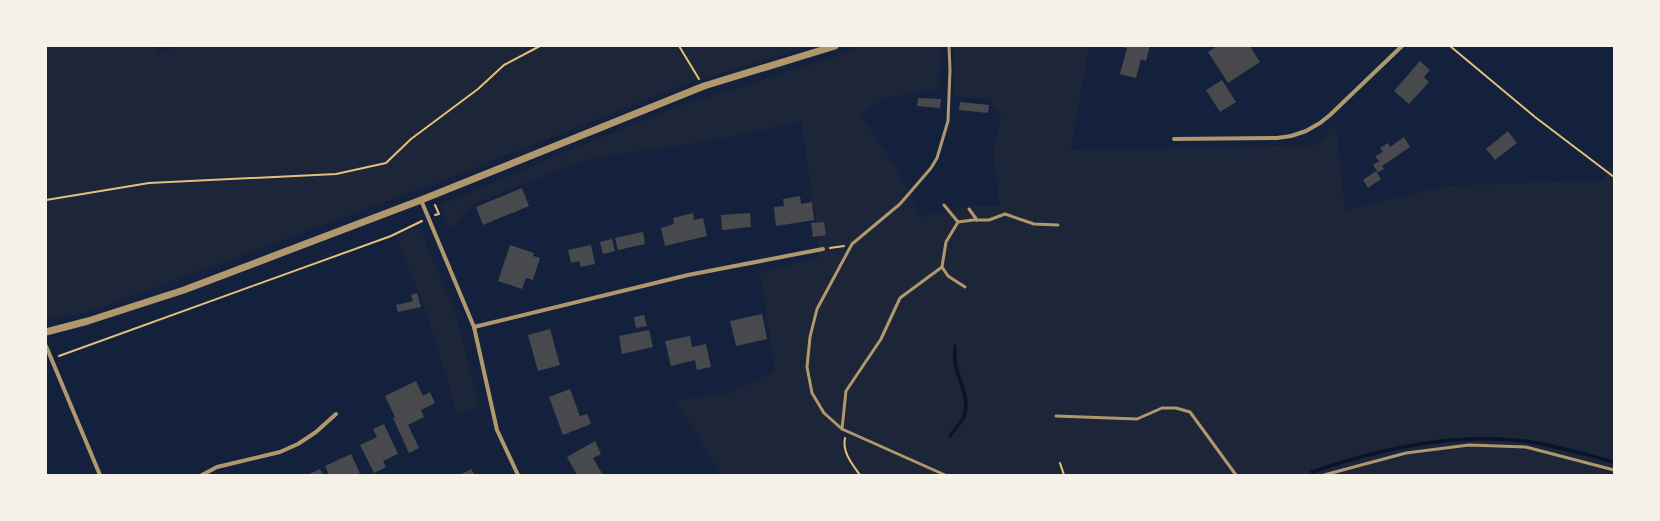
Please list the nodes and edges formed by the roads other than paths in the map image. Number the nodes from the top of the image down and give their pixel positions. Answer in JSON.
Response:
{"nodes":[{"id":1,"x":835,"y":46,"type":"edge"},
{"id":2,"x":949,"y":46,"type":"edge"},
{"id":3,"x":1402,"y":46,"type":"edge"},
{"id":4,"x":1174,"y":139,"type":"dead end"},
{"id":5,"x":422,"y":200,"type":"junction"},
{"id":6,"x":944,"y":206,"type":"dead end"},
{"id":7,"x":969,"y":208,"type":"dead end"},
{"id":8,"x":977,"y":220,"type":"junction"},
{"id":9,"x":958,"y":222,"type":"junction"},
{"id":10,"x":1058,"y":225,"type":"dead end"},
{"id":11,"x":823,"y":249,"type":"road end"},
{"id":12,"x":940,"y":268,"type":"junction"},
{"id":13,"x":964,"y":287,"type":"dead end"},
{"id":14,"x":474,"y":327,"type":"junction"},
{"id":15,"x":46,"y":332,"type":"edge"},
{"id":16,"x":46,"y":346,"type":"edge"},
{"id":17,"x":336,"y":414,"type":"dead end"},
{"id":18,"x":1056,"y":416,"type":"dead end"},
{"id":19,"x":842,"y":429,"type":"junction"},
{"id":20,"x":1614,"y":470,"type":"edge"},
{"id":21,"x":100,"y":475,"type":"edge"},
{"id":22,"x":202,"y":475,"type":"edge"},
{"id":23,"x":518,"y":475,"type":"edge"},
{"id":24,"x":945,"y":475,"type":"edge"},
{"id":25,"x":1236,"y":475,"type":"edge"},
{"id":26,"x":1324,"y":475,"type":"edge"}],
"edges":[{"from":1,"to":5,"type":"street"},
{"from":2,"to":19,"type":"lane"},
{"from":3,"to":4,"type":"street"},
{"from":5,"to":14,"type":"street"},
{"from":5,"to":15,"type":"street"},
{"from":6,"to":9,"type":"lane"},
{"from":7,"to":8,"type":"lane"},
{"from":8,"to":9,"type":"lane"},
{"from":8,"to":10,"type":"lane"},
{"from":9,"to":12,"type":"lane"},
{"from":11,"to":14,"type":"street"},
{"from":12,"to":13,"type":"lane"},
{"from":12,"to":19,"type":"lane"},
{"from":14,"to":23,"type":"street"},
{"from":16,"to":21,"type":"street"},
{"from":17,"to":22,"type":"street"},
{"from":18,"to":25,"type":"lane"},
{"from":19,"to":24,"type":"lane"},
{"from":20,"to":26,"type":"lane"}]}
